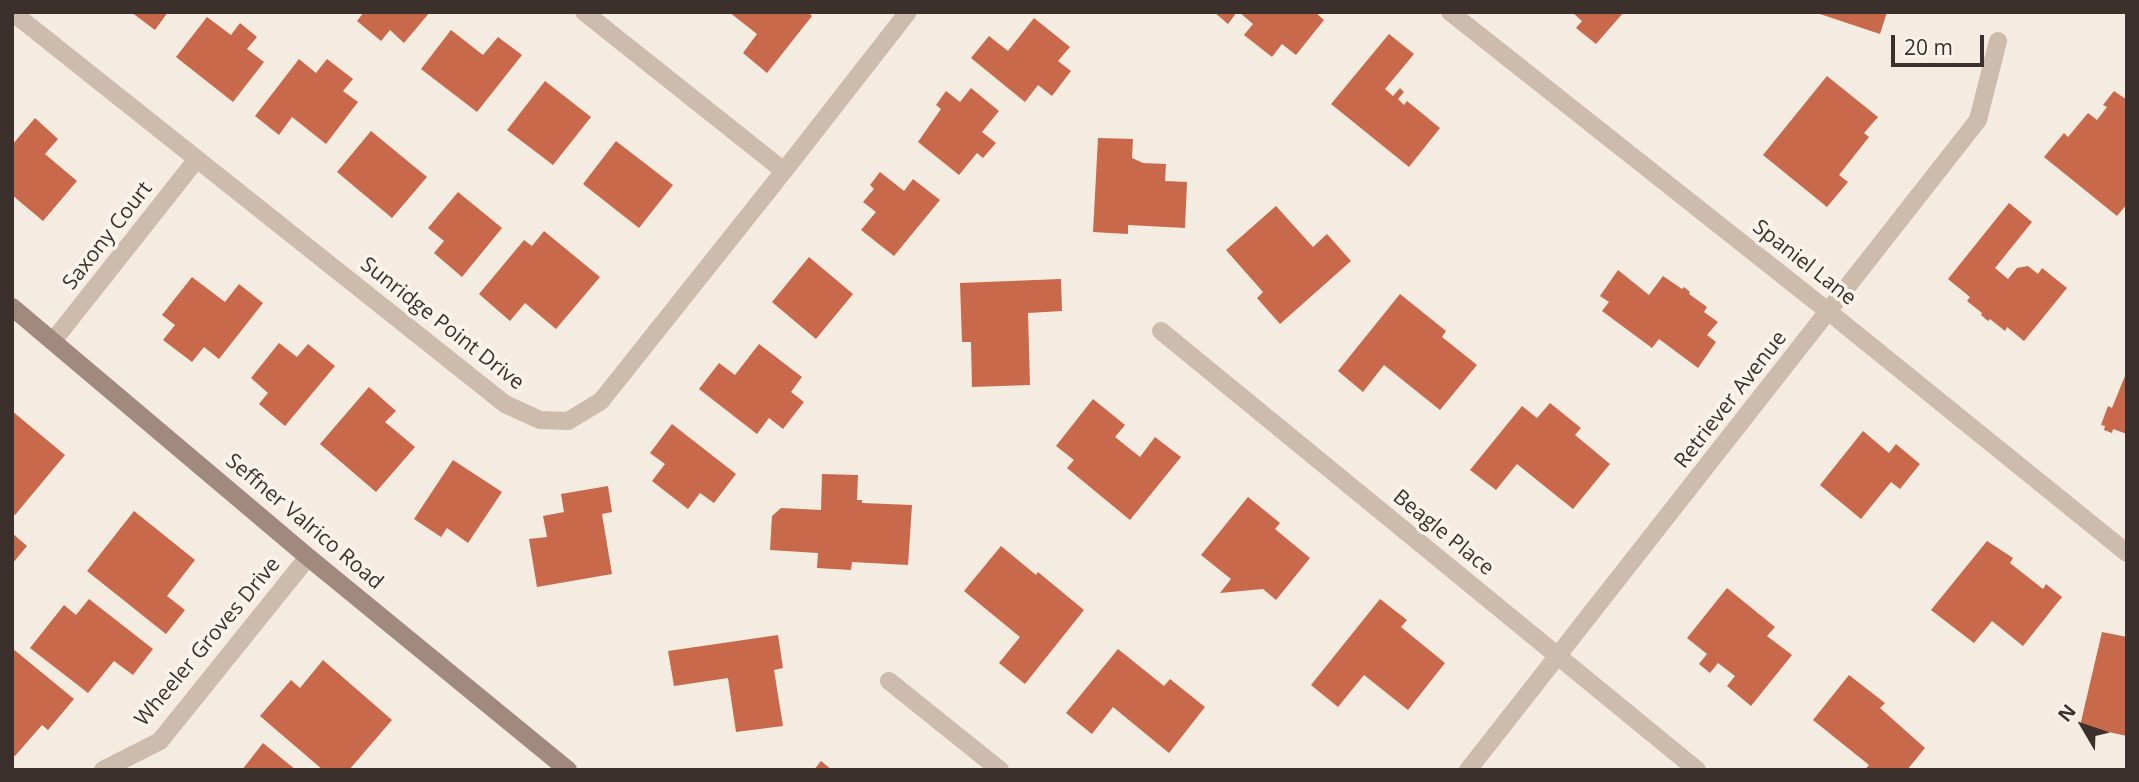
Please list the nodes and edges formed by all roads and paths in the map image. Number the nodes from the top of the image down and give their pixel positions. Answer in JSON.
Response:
{"nodes":[{"id":1,"x":12,"y":12,"type":"edge"},
{"id":2,"x":584,"y":12,"type":"edge"},
{"id":3,"x":908,"y":12,"type":"edge"},
{"id":4,"x":1450,"y":12,"type":"edge"},
{"id":5,"x":1998,"y":41,"type":"dead end"},
{"id":6,"x":197,"y":159,"type":"junction"},
{"id":7,"x":784,"y":172,"type":"junction"},
{"id":8,"x":12,"y":307,"type":"edge"},
{"id":9,"x":1829,"y":312,"type":"junction"},
{"id":10,"x":1161,"y":331,"type":"dead end"},
{"id":11,"x":53,"y":341,"type":"junction"},
{"id":12,"x":2127,"y":553,"type":"edge"},
{"id":13,"x":308,"y":557,"type":"junction"},
{"id":14,"x":1558,"y":658,"type":"junction"},
{"id":15,"x":889,"y":681,"type":"dead end"},
{"id":16,"x":103,"y":770,"type":"edge"},
{"id":17,"x":568,"y":770,"type":"edge"},
{"id":18,"x":1000,"y":770,"type":"edge"},
{"id":19,"x":1468,"y":770,"type":"edge"},
{"id":20,"x":1697,"y":770,"type":"edge"}],
"edges":[{"from":1,"to":6,"type":"street","name":"Sunridge Point Drive"},
{"from":2,"to":7,"type":"street"},
{"from":3,"to":7,"type":"street","name":"Sunridge Point Drive"},
{"from":4,"to":9,"type":"street","name":"Spaniel Lane"},
{"from":5,"to":9,"type":"street","name":"Retriever Avenue"},
{"from":6,"to":7,"type":"street","name":"Sunridge Point Drive"},
{"from":6,"to":11,"type":"street","name":"Saxony Court"},
{"from":8,"to":11,"type":"street","name":"Seffner Valrico Road"},
{"from":9,"to":12,"type":"street","name":"Spaniel Lane"},
{"from":9,"to":14,"type":"street","name":"Retriever Avenue"},
{"from":10,"to":14,"type":"street","name":"Beagle Place"},
{"from":11,"to":13,"type":"street","name":"Seffner Valrico Road"},
{"from":13,"to":16,"type":"street","name":"Wheeler Groves Drive"},
{"from":13,"to":17,"type":"street","name":"Seffner Valrico Road"},
{"from":14,"to":19,"type":"street","name":"Retriever Avenue"},
{"from":14,"to":20,"type":"street","name":"Beagle Place"},
{"from":15,"to":18,"type":"street"}]}
